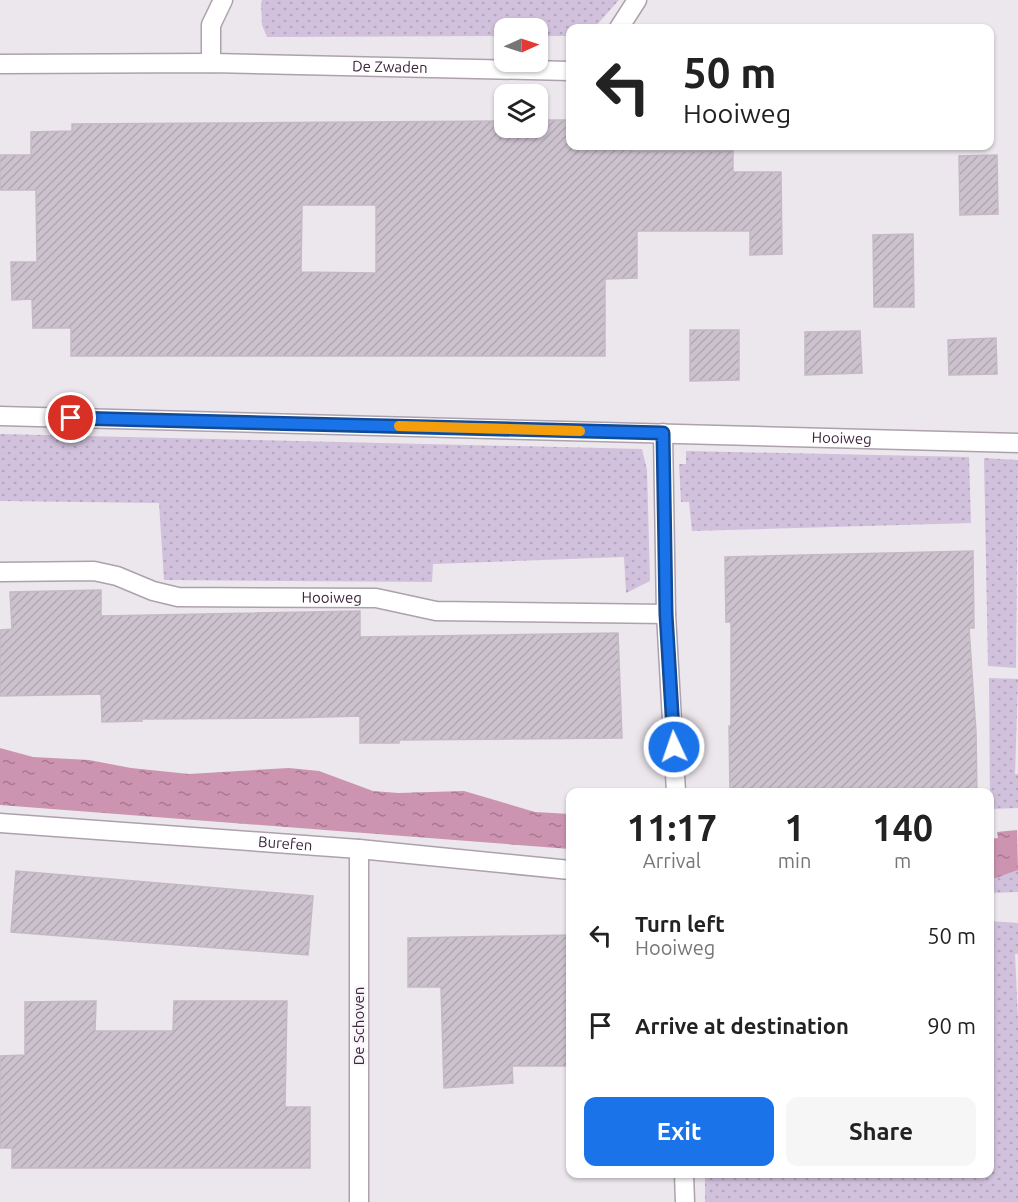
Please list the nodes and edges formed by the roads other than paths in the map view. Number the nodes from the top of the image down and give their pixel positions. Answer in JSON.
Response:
{"nodes":[{"id":1,"x":223,"y":0,"type":"edge"},
{"id":2,"x":637,"y":0,"type":"edge"},
{"id":3,"x":622,"y":24,"type":"edge"},
{"id":4,"x":211,"y":63,"type":"junction"},
{"id":5,"x":0,"y":64,"type":"edge"},
{"id":6,"x":566,"y":71,"type":"edge"},
{"id":7,"x":0,"y":416,"type":"edge"},
{"id":8,"x":663,"y":433,"type":"junction"},
{"id":9,"x":1018,"y":443,"type":"edge"},
{"id":10,"x":0,"y":572,"type":"edge"},
{"id":11,"x":666,"y":614,"type":"junction"},
{"id":12,"x":676,"y":788,"type":"edge"},
{"id":13,"x":0,"y":823,"type":"edge"},
{"id":14,"x":359,"y":849,"type":"junction"},
{"id":15,"x":566,"y":870,"type":"edge"},
{"id":16,"x":684,"y":1178,"type":"edge"},
{"id":17,"x":359,"y":1202,"type":"edge"},
{"id":18,"x":685,"y":1202,"type":"edge"}],
"edges":[{"from":1,"to":4,"type":"street"},
{"from":2,"to":3,"type":"street"},
{"from":4,"to":5,"type":"street","name":"De Zwaden"},
{"from":4,"to":6,"type":"street","name":"De Zwaden"},
{"from":7,"to":8,"type":"street","name":"Hooiweg"},
{"from":8,"to":9,"type":"street","name":"Hooiweg"},
{"from":8,"to":11,"type":"street"},
{"from":10,"to":11,"type":"street","name":"Hooiweg"},
{"from":11,"to":12,"type":"street"},
{"from":13,"to":14,"type":"street","name":"Burefen"},
{"from":14,"to":15,"type":"street","name":"Burefen"},
{"from":14,"to":17,"type":"street","name":"De Schoven"},
{"from":16,"to":18,"type":"street"}]}
